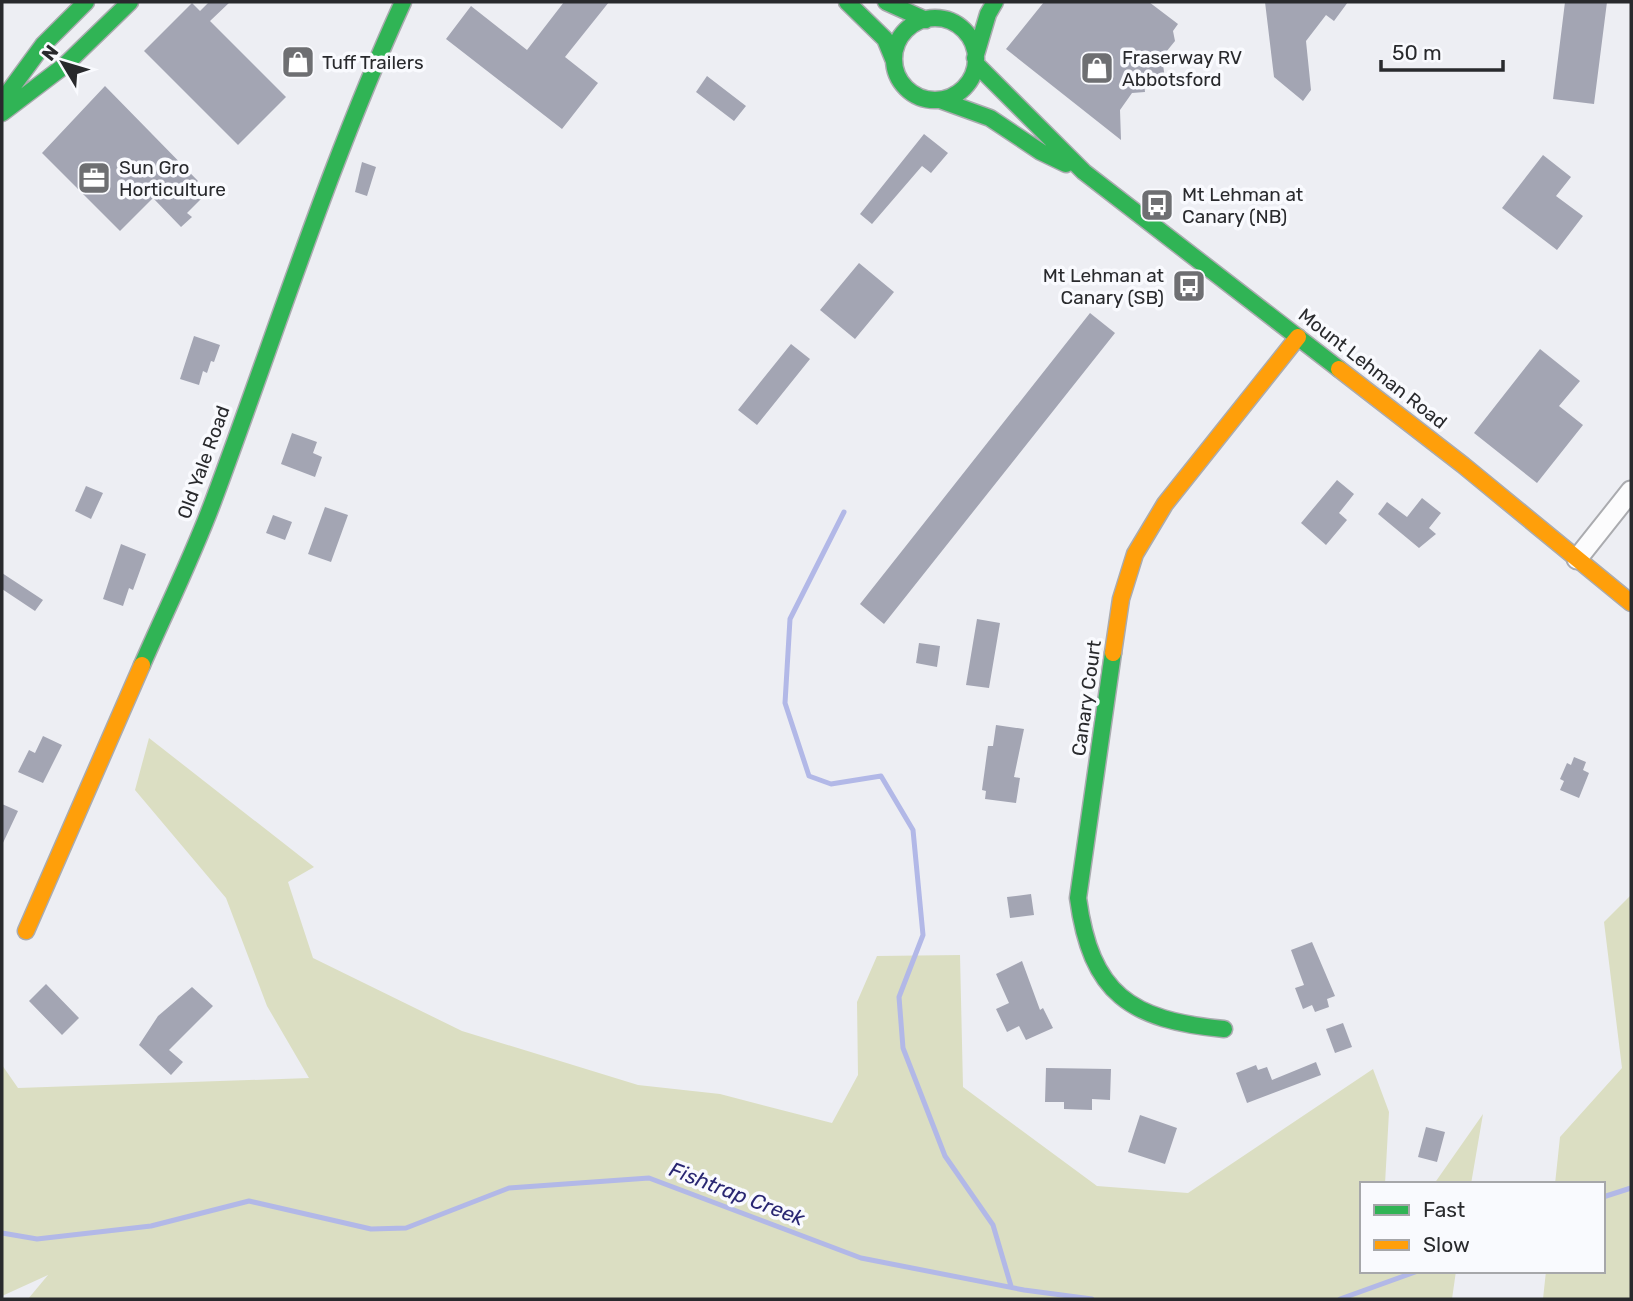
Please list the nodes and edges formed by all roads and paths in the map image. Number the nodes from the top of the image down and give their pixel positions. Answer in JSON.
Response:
{"nodes":[{"id":1,"x":86,"y":2,"type":"edge"},
{"id":2,"x":130,"y":2,"type":"edge"},
{"id":3,"x":403,"y":2,"type":"edge"},
{"id":4,"x":847,"y":2,"type":"edge"},
{"id":5,"x":886,"y":2,"type":"edge"},
{"id":6,"x":995,"y":2,"type":"edge"},
{"id":7,"x":954,"y":7,"type":"dead end"},
{"id":8,"x":931,"y":19,"type":"junction"},
{"id":9,"x":894,"y":61,"type":"junction"},
{"id":10,"x":976,"y":61,"type":"junction"},
{"id":11,"x":940,"y":100,"type":"junction"},
{"id":12,"x":2,"y":102,"type":"edge"},
{"id":13,"x":2,"y":113,"type":"edge"},
{"id":14,"x":1084,"y":172,"type":"junction"},
{"id":15,"x":1298,"y":337,"type":"junction"},
{"id":16,"x":1631,"y":491,"type":"edge"},
{"id":17,"x":1577,"y":559,"type":"junction"},
{"id":18,"x":1631,"y":603,"type":"edge"},
{"id":19,"x":26,"y":931,"type":"dead end"},
{"id":20,"x":1224,"y":1028,"type":"dead end"}],
"edges":[{"from":1,"to":12,"type":"street"},
{"from":2,"to":13,"type":"street"},
{"from":3,"to":19,"type":"street","name":"Old Yale Road"},
{"from":4,"to":9,"type":"street"},
{"from":5,"to":8,"type":"street"},
{"from":6,"to":10,"type":"street"},
{"from":7,"to":8,"type":"street"},
{"from":8,"to":9,"type":"street"},
{"from":8,"to":10,"type":"street"},
{"from":9,"to":11,"type":"street"},
{"from":10,"to":11,"type":"street"},
{"from":10,"to":14,"type":"street","name":"Mount Lehman Road"},
{"from":11,"to":14,"type":"street","name":"Mount Lehman Road"},
{"from":14,"to":15,"type":"street","name":"Mount Lehman Road"},
{"from":15,"to":17,"type":"street","name":"Mount Lehman Road"},
{"from":15,"to":20,"type":"street","name":"Canary Court"},
{"from":16,"to":17,"type":"street"},
{"from":17,"to":18,"type":"street","name":"Mount Lehman Road"}]}
